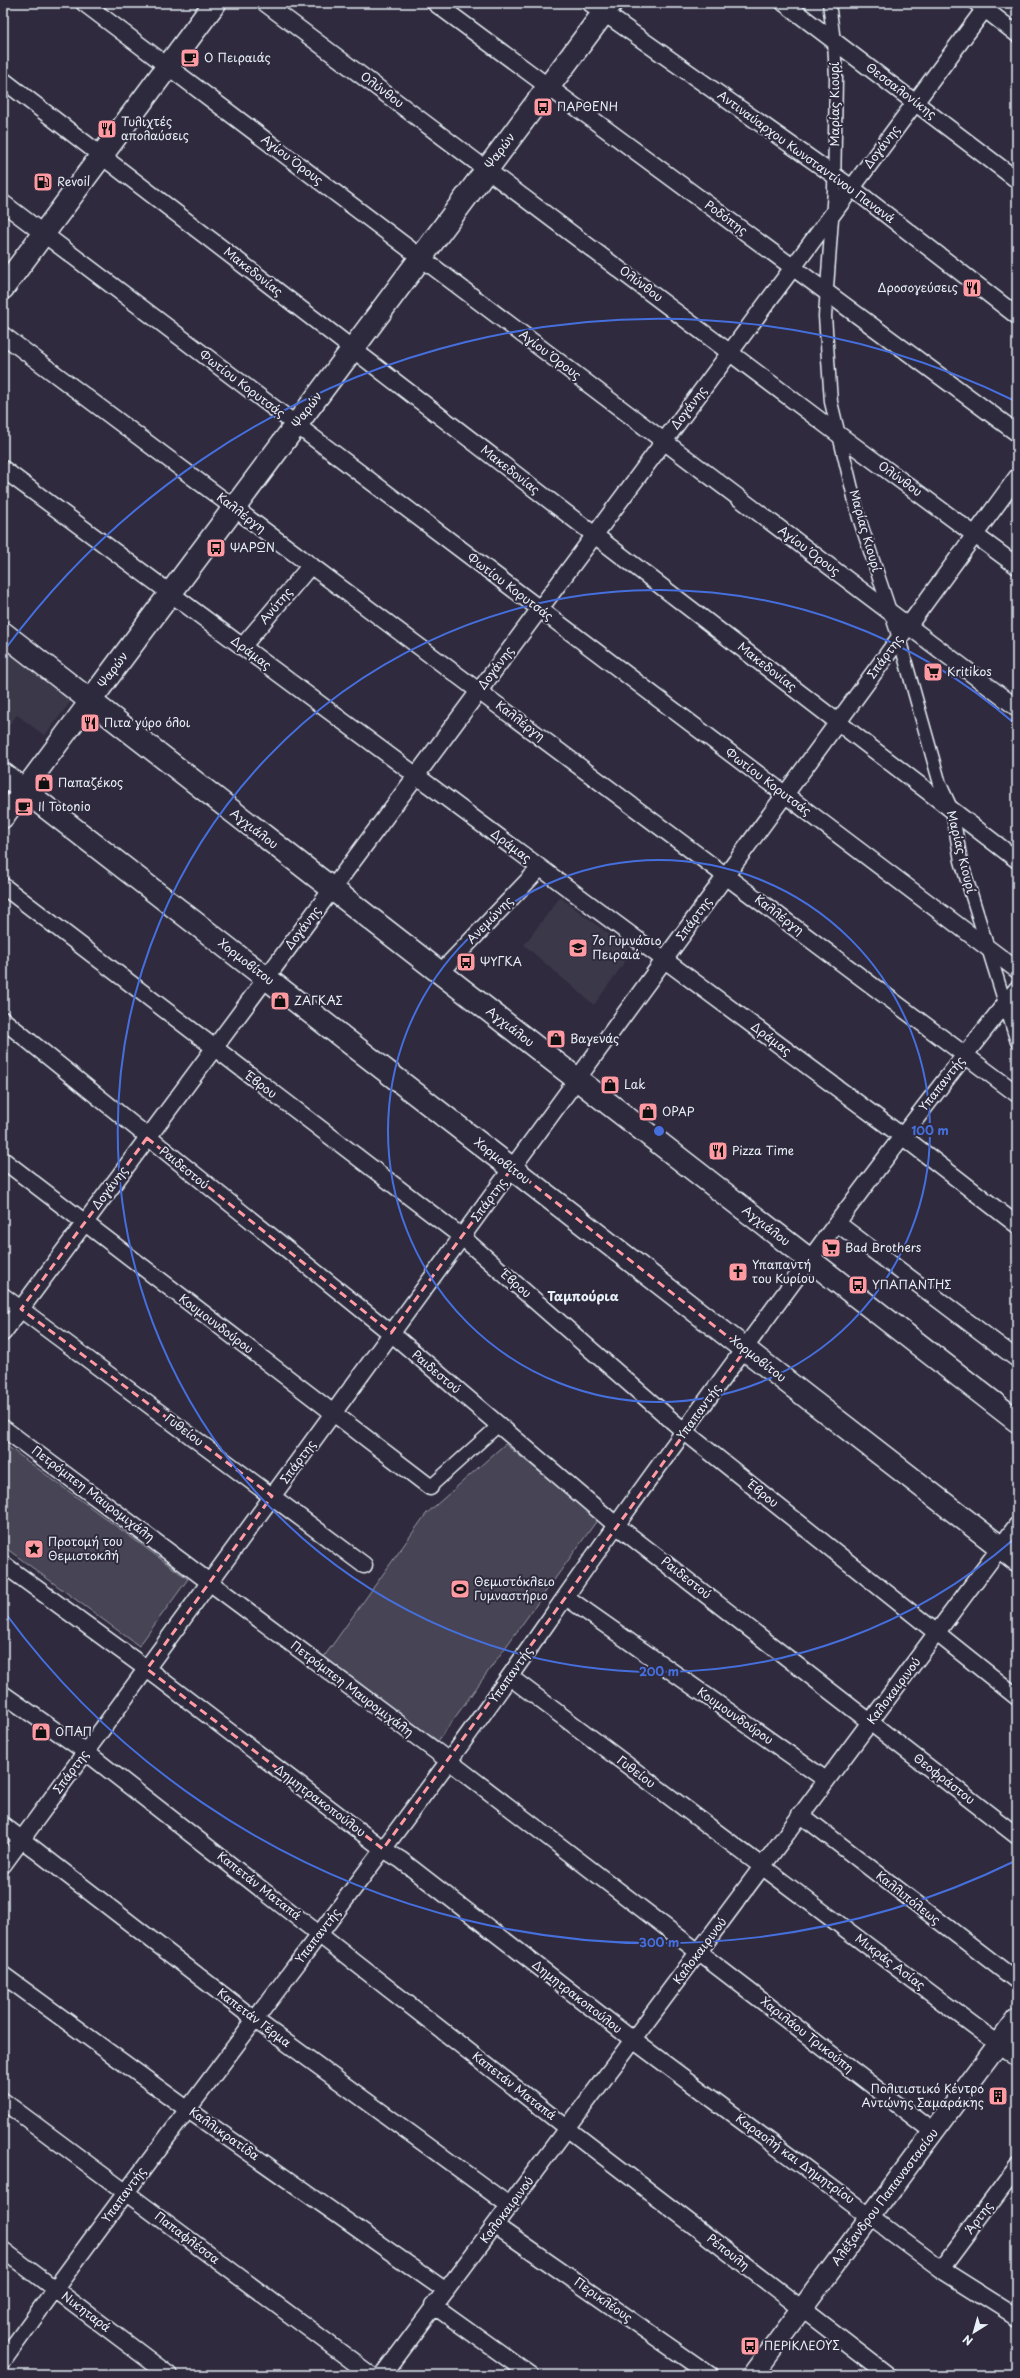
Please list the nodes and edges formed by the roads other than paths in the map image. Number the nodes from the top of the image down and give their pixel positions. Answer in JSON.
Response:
{"nodes":[{"id":1,"x":84,"y":3,"type":"edge"},
{"id":2,"x":215,"y":3,"type":"edge"},
{"id":3,"x":265,"y":3,"type":"edge"},
{"id":4,"x":435,"y":3,"type":"edge"},
{"id":5,"x":784,"y":3,"type":"edge"},
{"id":6,"x":829,"y":3,"type":"edge"},
{"id":7,"x":984,"y":5,"type":"edge"},
{"id":8,"x":602,"y":6,"type":"edge"},
{"id":9,"x":1017,"y":34,"type":"edge"},
{"id":10,"x":834,"y":41,"type":"junction"},
{"id":11,"x":168,"y":67,"type":"junction"},
{"id":12,"x":3,"y":80,"type":"edge"},
{"id":13,"x":548,"y":87,"type":"junction"},
{"id":14,"x":916,"y":102,"type":"junction"},
{"id":15,"x":102,"y":156,"type":"junction"},
{"id":16,"x":487,"y":169,"type":"junction"},
{"id":17,"x":834,"y":177,"type":"junction"},
{"id":18,"x":1017,"y":180,"type":"edge"},
{"id":19,"x":852,"y":188,"type":"junction"},
{"id":20,"x":3,"y":203,"type":"edge"},
{"id":21,"x":832,"y":214,"type":"junction"},
{"id":22,"x":44,"y":234,"type":"junction"},
{"id":23,"x":421,"y":257,"type":"junction"},
{"id":24,"x":793,"y":267,"type":"junction"},
{"id":25,"x":3,"y":288,"type":"edge"},
{"id":26,"x":826,"y":292,"type":"junction"},
{"id":27,"x":1017,"y":316,"type":"edge"},
{"id":28,"x":3,"y":334,"type":"edge"},
{"id":29,"x":353,"y":349,"type":"junction"},
{"id":30,"x":731,"y":352,"type":"junction"},
{"id":31,"x":296,"y":425,"type":"junction"},
{"id":32,"x":1017,"y":433,"type":"edge"},
{"id":33,"x":838,"y":434,"type":"junction"},
{"id":34,"x":664,"y":441,"type":"junction"},
{"id":35,"x":3,"y":469,"type":"edge"},
{"id":36,"x":1017,"y":477,"type":"edge"},
{"id":37,"x":234,"y":507,"type":"junction"},
{"id":38,"x":975,"y":534,"type":"junction"},
{"id":39,"x":595,"y":535,"type":"junction"},
{"id":40,"x":311,"y":565,"type":"junction"},
{"id":41,"x":1017,"y":566,"type":"edge"},
{"id":42,"x":170,"y":593,"type":"junction"},
{"id":43,"x":540,"y":609,"type":"junction"},
{"id":44,"x":889,"y":611,"type":"junction"},
{"id":45,"x":904,"y":632,"type":"junction"},
{"id":46,"x":3,"y":634,"type":"edge"},
{"id":47,"x":242,"y":647,"type":"junction"},
{"id":48,"x":479,"y":690,"type":"junction"},
{"id":49,"x":90,"y":701,"type":"junction"},
{"id":50,"x":1017,"y":708,"type":"edge"},
{"id":51,"x":838,"y":722,"type":"junction"},
{"id":52,"x":3,"y":774,"type":"edge"},
{"id":53,"x":416,"y":776,"type":"junction"},
{"id":54,"x":23,"y":790,"type":"junction"},
{"id":55,"x":785,"y":795,"type":"junction"},
{"id":56,"x":952,"y":810,"type":"junction"},
{"id":57,"x":3,"y":818,"type":"edge"},
{"id":58,"x":1017,"y":860,"type":"edge"},
{"id":59,"x":540,"y":868,"type":"junction"},
{"id":60,"x":726,"y":875,"type":"junction"},
{"id":61,"x":3,"y":886,"type":"edge"},
{"id":62,"x":332,"y":889,"type":"junction"},
{"id":63,"x":987,"y":947,"type":"junction"},
{"id":64,"x":664,"y":960,"type":"junction"},
{"id":65,"x":1017,"y":970,"type":"edge"},
{"id":66,"x":440,"y":973,"type":"junction"},
{"id":67,"x":266,"y":978,"type":"junction"},
{"id":68,"x":1017,"y":989,"type":"edge"},
{"id":69,"x":1004,"y":1005,"type":"junction"},
{"id":70,"x":3,"y":1020,"type":"edge"},
{"id":71,"x":1017,"y":1042,"type":"edge"},
{"id":72,"x":214,"y":1049,"type":"junction"},
{"id":73,"x":966,"y":1054,"type":"junction"},
{"id":74,"x":577,"y":1079,"type":"junction"},
{"id":75,"x":1017,"y":1094,"type":"edge"},
{"id":76,"x":902,"y":1136,"type":"junction"},
{"id":77,"x":147,"y":1138,"type":"junction"},
{"id":78,"x":3,"y":1160,"type":"edge"},
{"id":79,"x":512,"y":1168,"type":"junction"},
{"id":80,"x":84,"y":1223,"type":"junction"},
{"id":81,"x":837,"y":1223,"type":"junction"},
{"id":82,"x":1017,"y":1225,"type":"edge"},
{"id":83,"x":462,"y":1237,"type":"junction"},
{"id":84,"x":809,"y":1260,"type":"junction"},
{"id":85,"x":3,"y":1296,"type":"edge"},
{"id":86,"x":20,"y":1309,"type":"junction"},
{"id":87,"x":3,"y":1333,"type":"edge"},
{"id":88,"x":392,"y":1333,"type":"junction"},
{"id":89,"x":745,"y":1350,"type":"junction"},
{"id":90,"x":1017,"y":1359,"type":"edge"},
{"id":91,"x":333,"y":1413,"type":"junction"},
{"id":92,"x":1017,"y":1421,"type":"edge"},
{"id":93,"x":499,"y":1425,"type":"junction"},
{"id":94,"x":3,"y":1428,"type":"edge"},
{"id":95,"x":685,"y":1432,"type":"junction"},
{"id":96,"x":430,"y":1487,"type":"joint"},
{"id":97,"x":272,"y":1496,"type":"junction"},
{"id":98,"x":616,"y":1525,"type":"junction"},
{"id":99,"x":1017,"y":1525,"type":"edge"},
{"id":100,"x":1009,"y":1554,"type":"edge"},
{"id":101,"x":3,"y":1564,"type":"edge"},
{"id":102,"x":364,"y":1565,"type":"dead end"},
{"id":103,"x":210,"y":1582,"type":"junction"},
{"id":104,"x":566,"y":1597,"type":"junction"},
{"id":105,"x":936,"y":1634,"type":"junction"},
{"id":106,"x":147,"y":1669,"type":"junction"},
{"id":107,"x":510,"y":1677,"type":"junction"},
{"id":108,"x":3,"y":1694,"type":"edge"},
{"id":109,"x":1017,"y":1697,"type":"edge"},
{"id":110,"x":870,"y":1722,"type":"junction"},
{"id":111,"x":86,"y":1752,"type":"junction"},
{"id":112,"x":449,"y":1761,"type":"junction"},
{"id":113,"x":826,"y":1780,"type":"junction"},
{"id":114,"x":800,"y":1814,"type":"junction"},
{"id":115,"x":3,"y":1825,"type":"edge"},
{"id":116,"x":1017,"y":1836,"type":"edge"},
{"id":117,"x":22,"y":1839,"type":"junction"},
{"id":118,"x":383,"y":1849,"type":"junction"},
{"id":119,"x":3,"y":1865,"type":"edge"},
{"id":120,"x":762,"y":1867,"type":"junction"},
{"id":121,"x":320,"y":1933,"type":"junction"},
{"id":122,"x":699,"y":1952,"type":"junction"},
{"id":123,"x":3,"y":1975,"type":"edge"},
{"id":124,"x":1017,"y":1981,"type":"edge"},
{"id":125,"x":254,"y":2019,"type":"junction"},
{"id":126,"x":1017,"y":2019,"type":"edge"},
{"id":127,"x":633,"y":2040,"type":"junction"},
{"id":128,"x":999,"y":2044,"type":"junction"},
{"id":129,"x":1017,"y":2058,"type":"edge"},
{"id":130,"x":3,"y":2101,"type":"edge"},
{"id":131,"x":187,"y":2109,"type":"junction"},
{"id":132,"x":568,"y":2129,"type":"junction"},
{"id":133,"x":933,"y":2132,"type":"junction"},
{"id":134,"x":1017,"y":2166,"type":"edge"},
{"id":135,"x":126,"y":2192,"type":"junction"},
{"id":136,"x":510,"y":2206,"type":"junction"},
{"id":137,"x":871,"y":2216,"type":"junction"},
{"id":138,"x":496,"y":2226,"type":"junction"},
{"id":139,"x":3,"y":2250,"type":"edge"},
{"id":140,"x":941,"y":2269,"type":"junction"},
{"id":141,"x":54,"y":2289,"type":"junction"},
{"id":142,"x":446,"y":2291,"type":"junction"},
{"id":143,"x":433,"y":2305,"type":"junction"},
{"id":144,"x":802,"y":2308,"type":"junction"},
{"id":145,"x":1017,"y":2317,"type":"edge"},
{"id":146,"x":3,"y":2361,"type":"edge"},
{"id":147,"x":169,"y":2375,"type":"edge"},
{"id":148,"x":372,"y":2375,"type":"edge"},
{"id":149,"x":382,"y":2375,"type":"edge"},
{"id":150,"x":531,"y":2375,"type":"edge"},
{"id":151,"x":710,"y":2375,"type":"edge"},
{"id":152,"x":753,"y":2375,"type":"edge"},
{"id":153,"x":888,"y":2375,"type":"edge"}],
"edges":[{"from":1,"to":11,"type":"street","name":"Αγίου Όρους"},
{"from":2,"to":11,"type":"main road"},
{"from":3,"to":16,"type":"street","name":"Ολύνθου"},
{"from":4,"to":13,"type":"street","name":"Ροδόπης"},
{"from":5,"to":10,"type":"street","name":"Θεσσαλονίκης"},
{"from":6,"to":10,"type":"street","name":"Μαρίας Κιουρί"},
{"from":7,"to":9,"type":"street"},
{"from":7,"to":14,"type":"street","name":"Δογάνης"},
{"from":8,"to":13,"type":"main road","name":"Ψαρών"},
{"from":8,"to":17,"type":"street","name":"Αντιναύαρχου Κωνσταντίνου Πανανά"},
{"from":10,"to":14,"type":"street","name":"Θεσσαλονίκης"},
{"from":10,"to":17,"type":"street","name":"Μαρίας Κιουρί"},
{"from":11,"to":15,"type":"main road"},
{"from":11,"to":23,"type":"street","name":"Αγίου Όρους"},
{"from":12,"to":15,"type":"street","name":"Μακεδονίας"},
{"from":13,"to":16,"type":"main road","name":"Ψαρών"},
{"from":13,"to":24,"type":"street","name":"Ροδόπης"},
{"from":14,"to":18,"type":"street","name":"Θεσσαλονίκης"},
{"from":14,"to":19,"type":"street","name":"Δογάνης"},
{"from":15,"to":22,"type":"main road"},
{"from":15,"to":29,"type":"street","name":"Μακεδονίας"},
{"from":16,"to":23,"type":"main road","name":"Ψαρών"},
{"from":16,"to":30,"type":"street","name":"Ολύνθου"},
{"from":17,"to":19,"type":"street","name":"Αντιναύαρχου Κωνσταντίνου Πανανά"},
{"from":17,"to":21,"type":"street","name":"Μαρίας Κιουρί"},
{"from":19,"to":21,"type":"street","name":"Δογάνης"},
{"from":19,"to":27,"type":"street","name":"Αντιναύαρχου Κωνσταντίνου Πανανά"},
{"from":20,"to":22,"type":"street","name":"Φωτίου Κορυτσάς"},
{"from":21,"to":24,"type":"street","name":"Δογάνης"},
{"from":21,"to":26,"type":"street","name":"Μαρίας Κιουρί"},
{"from":22,"to":25,"type":"main road"},
{"from":22,"to":31,"type":"street","name":"Φωτίου Κορυτσάς"},
{"from":23,"to":29,"type":"main road","name":"Ψαρών"},
{"from":23,"to":34,"type":"street","name":"Αγίου Όρους"},
{"from":24,"to":26,"type":"street","name":"Ροδόπης"},
{"from":24,"to":30,"type":"street","name":"Δογάνης"},
{"from":26,"to":32,"type":"street","name":"Ροδόπης"},
{"from":26,"to":33,"type":"street","name":"Μαρίας Κιουρί"},
{"from":28,"to":37,"type":"street","name":"Καλλέργη"},
{"from":29,"to":31,"type":"main road","name":"Ψαρών"},
{"from":29,"to":39,"type":"street","name":"Μακεδονίας"},
{"from":30,"to":33,"type":"street","name":"Ολύνθου"},
{"from":30,"to":34,"type":"street","name":"Δογάνης"},
{"from":31,"to":37,"type":"main road","name":"Ψαρών"},
{"from":31,"to":43,"type":"street","name":"Φωτίου Κορυτσάς"},
{"from":33,"to":38,"type":"street","name":"Ολύνθου"},
{"from":33,"to":44,"type":"street","name":"Μαρίας Κιουρί"},
{"from":34,"to":39,"type":"street","name":"Δογάνης"},
{"from":34,"to":44,"type":"street","name":"Αγίου Όρους"},
{"from":35,"to":42,"type":"street","name":"Δράμας"},
{"from":36,"to":38,"type":"street","name":"Σπάρτης"},
{"from":37,"to":40,"type":"street","name":"Καλλέργη"},
{"from":37,"to":42,"type":"main road","name":"Ψαρών"},
{"from":38,"to":41,"type":"street","name":"Ολύνθου"},
{"from":38,"to":45,"type":"street","name":"Σπάρτης"},
{"from":39,"to":43,"type":"street","name":"Δογάνης"},
{"from":39,"to":51,"type":"street","name":"Μακεδονίας"},
{"from":40,"to":47,"type":"street","name":"Ανύτης"},
{"from":40,"to":48,"type":"street","name":"Καλλέργη"},
{"from":42,"to":47,"type":"street","name":"Δράμας"},
{"from":42,"to":49,"type":"main road","name":"Ψαρών"},
{"from":43,"to":48,"type":"street","name":"Δογάνης"},
{"from":43,"to":55,"type":"street","name":"Φωτίου Κορυτσάς"},
{"from":44,"to":45,"type":"street","name":"Αγίου Όρους"},
{"from":45,"to":50,"type":"street","name":"Αγίου Όρους"},
{"from":45,"to":51,"type":"street","name":"Σπάρτης"},
{"from":45,"to":56,"type":"street","name":"Μαρίας Κιουρί"},
{"from":46,"to":49,"type":"main road","name":"Αγχιάλου"},
{"from":47,"to":53,"type":"street","name":"Δράμας"},
{"from":48,"to":53,"type":"street","name":"Δογάνης"},
{"from":48,"to":60,"type":"street","name":"Καλλέργη"},
{"from":49,"to":54,"type":"street","name":"Ψαρών"},
{"from":49,"to":62,"type":"main road","name":"Αγχιάλου"},
{"from":51,"to":55,"type":"street","name":"Σπάρτης"},
{"from":51,"to":56,"type":"street","name":"Μακεδονίας"},
{"from":52,"to":54,"type":"main road","name":"Χορμοβίτου"},
{"from":53,"to":59,"type":"street","name":"Δράμας"},
{"from":53,"to":62,"type":"street","name":"Δογάνης"},
{"from":54,"to":57,"type":"street","name":"Ψαρών"},
{"from":54,"to":67,"type":"main road","name":"Χορμοβίτου"},
{"from":55,"to":60,"type":"street","name":"Σπάρτης"},
{"from":55,"to":63,"type":"street","name":"Φωτίου Κορυτσάς"},
{"from":56,"to":58,"type":"street","name":"Μακεδονίας"},
{"from":56,"to":63,"type":"street","name":"Μαρίας Κιουρί"},
{"from":59,"to":64,"type":"street","name":"Δράμας"},
{"from":59,"to":66,"type":"street","name":"Ανεμώνης"},
{"from":60,"to":64,"type":"street","name":"Σπάρτης"},
{"from":60,"to":73,"type":"street","name":"Καλλέργη"},
{"from":61,"to":72,"type":"street","name":"Έβρου"},
{"from":62,"to":66,"type":"main road","name":"Αγχιάλου"},
{"from":62,"to":67,"type":"street","name":"Δογάνης"},
{"from":63,"to":65,"type":"street","name":"Φωτίου Κορυτσάς"},
{"from":63,"to":69,"type":"street","name":"Μαρίας Κιουρί"},
{"from":64,"to":74,"type":"street","name":"Σπάρτης"},
{"from":64,"to":76,"type":"street","name":"Δράμας"},
{"from":66,"to":74,"type":"main road","name":"Αγχιάλου"},
{"from":67,"to":72,"type":"street","name":"Δογάνης"},
{"from":67,"to":79,"type":"main road","name":"Χορμοβίτου"},
{"from":68,"to":69,"type":"street","name":"Υπαπαντής"},
{"from":69,"to":71,"type":"street","name":"Μαρίας Κιουρί"},
{"from":69,"to":73,"type":"street","name":"Υπαπαντής"},
{"from":70,"to":77,"type":"street","name":"Ραιδεστού"},
{"from":72,"to":77,"type":"street","name":"Δογάνης"},
{"from":72,"to":83,"type":"street","name":"Έβρου"},
{"from":73,"to":75,"type":"street","name":"Καλλέργη"},
{"from":73,"to":76,"type":"street","name":"Υπαπαντής"},
{"from":74,"to":79,"type":"street","name":"Σπάρτης"},
{"from":74,"to":84,"type":"main road","name":"Αγχιάλου"},
{"from":76,"to":81,"type":"street","name":"Υπαπαντής"},
{"from":76,"to":82,"type":"street","name":"Δράμας"},
{"from":77,"to":80,"type":"street","name":"Δογάνης"},
{"from":77,"to":88,"type":"street","name":"Ραιδεστού"},
{"from":78,"to":80,"type":"street","name":"Κουμουνδούρου"},
{"from":79,"to":83,"type":"street","name":"Σπάρτης"},
{"from":79,"to":89,"type":"main road","name":"Χορμοβίτου"},
{"from":80,"to":86,"type":"street","name":"Δογάνης"},
{"from":80,"to":91,"type":"street","name":"Κουμουνδούρου"},
{"from":81,"to":84,"type":"street","name":"Υπαπαντής"},
{"from":81,"to":90,"type":"street"},
{"from":83,"to":88,"type":"street","name":"Σπάρτης"},
{"from":83,"to":95,"type":"street","name":"Έβρου"},
{"from":84,"to":89,"type":"street","name":"Υπαπαντής"},
{"from":84,"to":92,"type":"main road","name":"Αγχιάλου"},
{"from":85,"to":86,"type":"street","name":"Γυθείου"},
{"from":86,"to":87,"type":"street","name":"Δογάνης"},
{"from":86,"to":97,"type":"street","name":"Γυθείου"},
{"from":88,"to":91,"type":"street","name":"Σπάρτης"},
{"from":88,"to":93,"type":"street","name":"Ραιδεστού"},
{"from":89,"to":95,"type":"street","name":"Υπαπαντής"},
{"from":89,"to":100,"type":"main road","name":"Χορμοβίτου"},
{"from":91,"to":96,"type":"street","name":"Κουμουνδούρου"},
{"from":91,"to":97,"type":"street","name":"Σπάρτης"},
{"from":93,"to":96,"type":"street"},
{"from":93,"to":98,"type":"street","name":"Ραιδεστού"},
{"from":94,"to":103,"type":"street","name":"Πετρόμπεη Μαυρομιχάλη"},
{"from":95,"to":98,"type":"street","name":"Υπαπαντής"},
{"from":95,"to":105,"type":"street","name":"Έβρου"},
{"from":97,"to":102,"type":"street","name":"Γυθείου"},
{"from":97,"to":103,"type":"street","name":"Σπάρτης"},
{"from":98,"to":104,"type":"street","name":"Υπαπαντής"},
{"from":98,"to":110,"type":"street","name":"Ραιδεστού"},
{"from":99,"to":100,"type":"street","name":"Καλοκαιρινού"},
{"from":100,"to":105,"type":"street","name":"Καλοκαιρινού"},
{"from":101,"to":106,"type":"street","name":"Δημητρακοπούλου"},
{"from":103,"to":106,"type":"street","name":"Σπάρτης"},
{"from":103,"to":112,"type":"street","name":"Πετρόμπεη Μαυρομιχάλη"},
{"from":104,"to":107,"type":"street","name":"Υπαπαντής"},
{"from":104,"to":113,"type":"street","name":"Κουμουνδούρου"},
{"from":105,"to":109,"type":"street","name":"Έβρου"},
{"from":105,"to":110,"type":"street","name":"Καλοκαιρινού"},
{"from":106,"to":111,"type":"street","name":"Σπάρτης"},
{"from":106,"to":118,"type":"street","name":"Δημητρακοπούλου"},
{"from":107,"to":112,"type":"street","name":"Υπαπαντής"},
{"from":107,"to":120,"type":"street","name":"Γυθείου"},
{"from":108,"to":111,"type":"street","name":"Καπετάν Ματαπά"},
{"from":110,"to":113,"type":"street","name":"Καλοκαιρινού"},
{"from":110,"to":116,"type":"street","name":"Θεοφράστου"},
{"from":111,"to":117,"type":"street","name":"Σπάρτης"},
{"from":111,"to":121,"type":"street","name":"Καπετάν Ματαπά"},
{"from":112,"to":118,"type":"street","name":"Υπαπαντής"},
{"from":112,"to":122,"type":"street","name":"Πετρόμπεη Μαυρομιχάλη"},
{"from":113,"to":114,"type":"street","name":"Καλοκαιρινού"},
{"from":114,"to":120,"type":"street","name":"Καλοκαιρινού"},
{"from":114,"to":124,"type":"street","name":"Καλλιπόλεως"},
{"from":115,"to":117,"type":"street","name":"Καπετάν Γέρμα"},
{"from":117,"to":119,"type":"street","name":"Σπάρτης"},
{"from":117,"to":125,"type":"street","name":"Καπετάν Γέρμα"},
{"from":118,"to":121,"type":"street","name":"Υπαπαντής"},
{"from":118,"to":127,"type":"street","name":"Δημητρακοπούλου"},
{"from":120,"to":122,"type":"street","name":"Καλοκαιρινού"},
{"from":120,"to":128,"type":"street","name":"Μικράς Ασίας"},
{"from":121,"to":125,"type":"street","name":"Υπαπαντής"},
{"from":121,"to":132,"type":"street","name":"Καπετάν Ματαπά"},
{"from":122,"to":127,"type":"street","name":"Καλοκαιρινού"},
{"from":122,"to":133,"type":"street","name":"Χαριλάου Τρικούπη"},
{"from":123,"to":131,"type":"street","name":"Καλλικρατίδα"},
{"from":125,"to":131,"type":"street","name":"Υπαπαντής"},
{"from":125,"to":136,"type":"street","name":"Καπετάν Γέρμα"},
{"from":126,"to":128,"type":"street","name":"Αλέξανδρου Παπαναστασίου"},
{"from":127,"to":132,"type":"street","name":"Καλοκαιρινού"},
{"from":127,"to":137,"type":"street","name":"Καραολή και Δημητρίου"},
{"from":128,"to":129,"type":"street","name":"Μικράς Ασίας"},
{"from":128,"to":133,"type":"street","name":"Αλέξανδρου Παπαναστασίου"},
{"from":130,"to":135,"type":"street","name":"Παπαφλέσσα"},
{"from":131,"to":135,"type":"street","name":"Υπαπαντής"},
{"from":131,"to":142,"type":"street","name":"Καλλικρατίδα"},
{"from":132,"to":136,"type":"street","name":"Καλοκαιρινού"},
{"from":132,"to":144,"type":"street","name":"Ρέπουλη"},
{"from":133,"to":137,"type":"street","name":"Αλέξανδρου Παπαναστασίου"},
{"from":134,"to":140,"type":"street","name":"Άρτης"},
{"from":135,"to":141,"type":"street","name":"Υπαπαντής"},
{"from":135,"to":148,"type":"street","name":"Παπαφλέσσα"},
{"from":136,"to":138,"type":"street","name":"Καλοκαιρινού"},
{"from":137,"to":140,"type":"street","name":"Καραολή και Δημητρίου"},
{"from":137,"to":144,"type":"street","name":"Αλέξανδρου Παπαναστασίου"},
{"from":138,"to":142,"type":"street","name":"Καλοκαιρινού"},
{"from":138,"to":151,"type":"street","name":"Περικλέους"},
{"from":139,"to":141,"type":"street","name":"Νικηταρά"},
{"from":140,"to":145,"type":"street","name":"Καραολή και Δημητρίου"},
{"from":141,"to":146,"type":"street","name":"Υπαπαντής"},
{"from":141,"to":147,"type":"street","name":"Νικηταρά"},
{"from":142,"to":143,"type":"street","name":"Καλοκαιρινού"},
{"from":143,"to":149,"type":"street","name":"Καλοκαιρινού"},
{"from":143,"to":150,"type":"street"},
{"from":144,"to":152,"type":"street","name":"Αλέξανδρου Παπαναστασίου"},
{"from":144,"to":153,"type":"street","name":"Ρέπουλη"}]}
